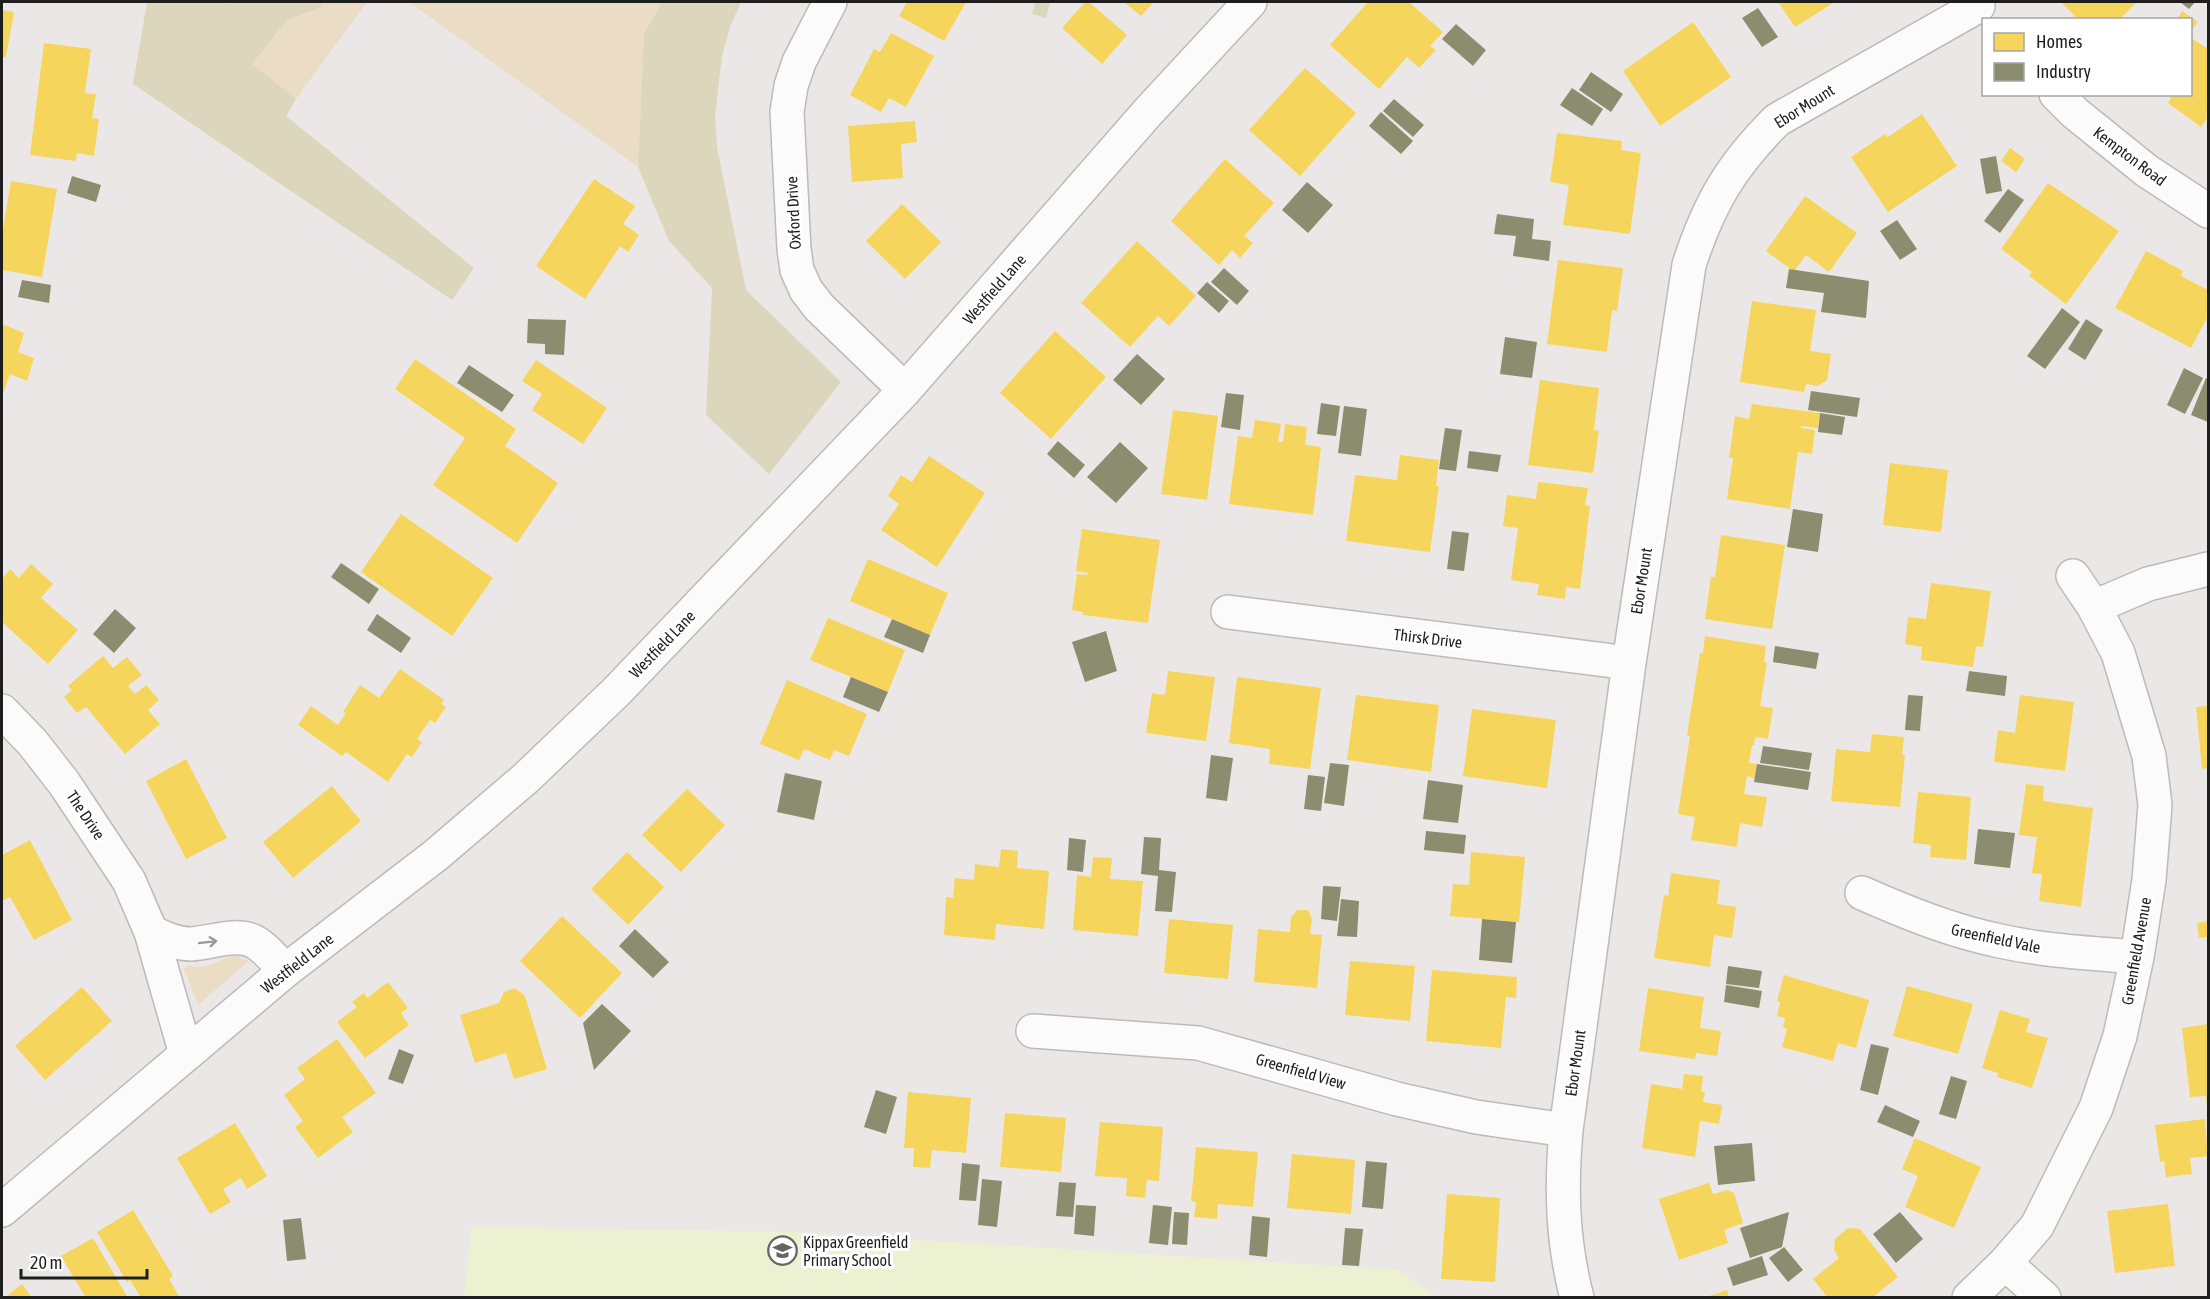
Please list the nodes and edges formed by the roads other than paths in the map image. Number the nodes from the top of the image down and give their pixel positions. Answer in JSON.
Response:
{"nodes":[{"id":1,"x":830,"y":2,"type":"edge"},
{"id":2,"x":1250,"y":2,"type":"edge"},
{"id":3,"x":1981,"y":9,"type":"edge"},
{"id":4,"x":2058,"y":96,"type":"edge"},
{"id":5,"x":2208,"y":211,"type":"edge"},
{"id":6,"x":905,"y":390,"type":"junction"},
{"id":7,"x":2208,"y":569,"type":"edge"},
{"id":8,"x":2073,"y":576,"type":"dead end"},
{"id":9,"x":2094,"y":608,"type":"junction"},
{"id":10,"x":1228,"y":612,"type":"dead end"},
{"id":11,"x":1629,"y":663,"type":"junction"},
{"id":12,"x":2,"y":711,"type":"edge"},
{"id":13,"x":1862,"y":893,"type":"dead end"},
{"id":14,"x":151,"y":932,"type":"junction"},
{"id":15,"x":2137,"y":957,"type":"junction"},
{"id":16,"x":285,"y":971,"type":"junction"},
{"id":17,"x":1033,"y":1031,"type":"dead end"},
{"id":18,"x":186,"y":1054,"type":"junction"},
{"id":19,"x":1566,"y":1130,"type":"junction"},
{"id":20,"x":2,"y":1210,"type":"edge"},
{"id":21,"x":2005,"y":1263,"type":"junction"},
{"id":22,"x":1577,"y":1298,"type":"edge"},
{"id":23,"x":1968,"y":1298,"type":"edge"},
{"id":24,"x":2044,"y":1298,"type":"edge"}],
"edges":[{"from":1,"to":6,"type":"street","name":"Oxford Drive"},
{"from":2,"to":6,"type":"street","name":"Westfield Lane"},
{"from":3,"to":11,"type":"street","name":"Ebor Mount"},
{"from":4,"to":5,"type":"street","name":"Kempton Road"},
{"from":6,"to":16,"type":"street","name":"Westfield Lane"},
{"from":7,"to":9,"type":"street"},
{"from":8,"to":9,"type":"street","name":"Greenfield Avenue"},
{"from":9,"to":15,"type":"street","name":"Greenfield Avenue"},
{"from":10,"to":11,"type":"street","name":"Thirsk Drive"},
{"from":11,"to":19,"type":"street","name":"Ebor Mount"},
{"from":12,"to":14,"type":"street","name":"The Drive"},
{"from":13,"to":15,"type":"street","name":"Greenfield Vale"},
{"from":14,"to":16,"type":"street","one_way":true},
{"from":14,"to":18,"type":"street","name":"The Drive"},
{"from":15,"to":21,"type":"street","name":"Greenfield Avenue"},
{"from":16,"to":18,"type":"street","name":"Westfield Lane"},
{"from":17,"to":19,"type":"street","name":"Greenfield View"},
{"from":18,"to":20,"type":"street","name":"Westfield Lane"},
{"from":19,"to":22,"type":"street","name":"Ebor Mount"},
{"from":21,"to":23,"type":"street","name":"Greenfield Avenue"},
{"from":21,"to":24,"type":"street"}]}
